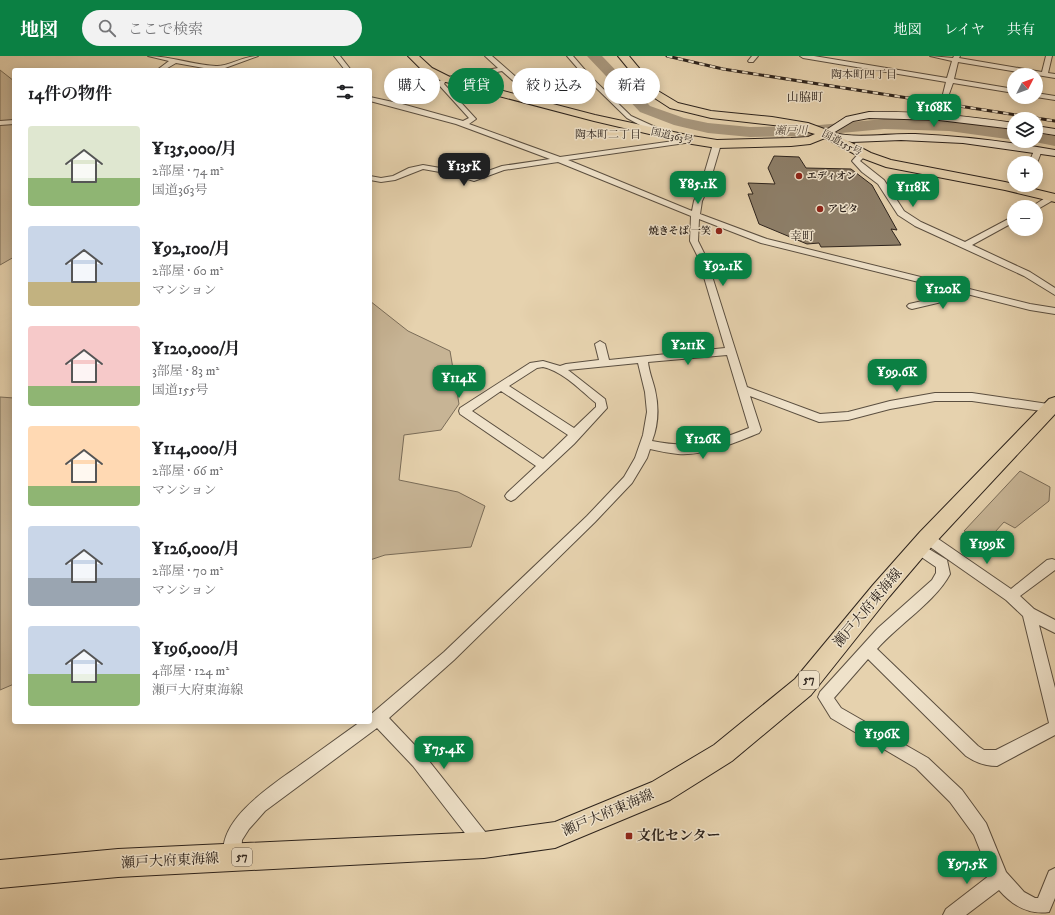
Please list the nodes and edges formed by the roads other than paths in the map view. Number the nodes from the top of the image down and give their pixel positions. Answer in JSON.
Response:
{"nodes":[{"id":1,"x":151,"y":56,"type":"edge"},
{"id":2,"x":255,"y":56,"type":"edge"},
{"id":3,"x":337,"y":56,"type":"edge"},
{"id":4,"x":413,"y":56,"type":"edge"},
{"id":5,"x":488,"y":56,"type":"edge"},
{"id":6,"x":570,"y":56,"type":"edge"},
{"id":7,"x":623,"y":56,"type":"edge"},
{"id":8,"x":803,"y":56,"type":"edge"},
{"id":9,"x":933,"y":56,"type":"edge"},
{"id":10,"x":1049,"y":56,"type":"edge"},
{"id":11,"x":159,"y":57,"type":"edge"},
{"id":12,"x":813,"y":57,"type":"edge"},
{"id":13,"x":956,"y":58,"type":"edge"},
{"id":14,"x":174,"y":61,"type":"junction"},
{"id":15,"x":163,"y":68,"type":"edge"},
{"id":16,"x":212,"y":68,"type":"edge"},
{"id":17,"x":220,"y":68,"type":"edge"},
{"id":18,"x":346,"y":68,"type":"edge"},
{"id":19,"x":502,"y":68,"type":"edge"},
{"id":20,"x":504,"y":70,"type":"edge"},
{"id":21,"x":1045,"y":74,"type":"junction"},
{"id":22,"x":1055,"y":76,"type":"edge"},
{"id":23,"x":512,"y":77,"type":"edge"},
{"id":24,"x":446,"y":79,"type":"junction"},
{"id":25,"x":949,"y":81,"type":"junction"},
{"id":26,"x":1007,"y":90,"type":"edge"},
{"id":27,"x":946,"y":94,"type":"dead end"},
{"id":28,"x":1043,"y":96,"type":"edge"},
{"id":29,"x":512,"y":97,"type":"edge"},
{"id":30,"x":1055,"y":98,"type":"edge"},
{"id":31,"x":372,"y":99,"type":"edge"},
{"id":32,"x":540,"y":104,"type":"edge"},
{"id":33,"x":12,"y":122,"type":"edge"},
{"id":34,"x":0,"y":123,"type":"edge"},
{"id":35,"x":463,"y":124,"type":"junction"},
{"id":36,"x":1007,"y":125,"type":"edge"},
{"id":37,"x":1043,"y":130,"type":"edge"},
{"id":38,"x":1055,"y":132,"type":"edge"},
{"id":39,"x":661,"y":134,"type":"junction"},
{"id":40,"x":825,"y":134,"type":"junction"},
{"id":41,"x":692,"y":140,"type":"junction"},
{"id":42,"x":717,"y":144,"type":"junction"},
{"id":43,"x":1038,"y":150,"type":"junction"},
{"id":44,"x":1055,"y":153,"type":"edge"},
{"id":45,"x":863,"y":154,"type":"junction"},
{"id":46,"x":1036,"y":156,"type":"edge"},
{"id":47,"x":560,"y":160,"type":"junction"},
{"id":48,"x":372,"y":178,"type":"edge"},
{"id":49,"x":1007,"y":184,"type":"edge"},
{"id":50,"x":1039,"y":192,"type":"edge"},
{"id":51,"x":1054,"y":197,"type":"edge"},
{"id":52,"x":1043,"y":203,"type":"edge"},
{"id":53,"x":696,"y":215,"type":"junction"},
{"id":54,"x":1007,"y":223,"type":"edge"},
{"id":55,"x":966,"y":245,"type":"junction"},
{"id":56,"x":957,"y":289,"type":"junction"},
{"id":57,"x":1055,"y":292,"type":"edge"},
{"id":58,"x":912,"y":306,"type":"dead end"},
{"id":59,"x":1055,"y":312,"type":"edge"},
{"id":60,"x":600,"y":344,"type":"dead end"},
{"id":61,"x":731,"y":351,"type":"junction"},
{"id":62,"x":643,"y":359,"type":"junction"},
{"id":63,"x":605,"y":363,"type":"junction"},
{"id":64,"x":561,"y":370,"type":"junction"},
{"id":65,"x":502,"y":387,"type":"junction"},
{"id":66,"x":743,"y":389,"type":"junction"},
{"id":67,"x":1054,"y":406,"type":"edge"},
{"id":68,"x":575,"y":434,"type":"junction"},
{"id":69,"x":645,"y":444,"type":"junction"},
{"id":70,"x":544,"y":465,"type":"junction"},
{"id":71,"x":511,"y":496,"type":"dead end"},
{"id":72,"x":923,"y":543,"type":"junction"},
{"id":73,"x":1055,"y":565,"type":"edge"},
{"id":74,"x":1011,"y":596,"type":"junction"},
{"id":75,"x":1029,"y":613,"type":"junction"},
{"id":76,"x":1055,"y":627,"type":"edge"},
{"id":77,"x":867,"y":649,"type":"junction"},
{"id":78,"x":378,"y":718,"type":"junction"},
{"id":79,"x":1055,"y":718,"type":"edge"},
{"id":80,"x":372,"y":722,"type":"edge"},
{"id":81,"x":370,"y":724,"type":"edge"},
{"id":82,"x":1055,"y":726,"type":"edge"},
{"id":83,"x":484,"y":845,"type":"junction"},
{"id":84,"x":232,"y":858,"type":"junction"},
{"id":85,"x":0,"y":874,"type":"edge"},
{"id":86,"x":1055,"y":877,"type":"edge"},
{"id":87,"x":1000,"y":878,"type":"junction"},
{"id":88,"x":952,"y":915,"type":"edge"}],
"edges":[{"from":1,"to":11,"type":"street"},
{"from":2,"to":17,"type":"street"},
{"from":3,"to":18,"type":"street"},
{"from":4,"to":24,"type":"highway","name":"国道363号"},
{"from":5,"to":19,"type":"street"},
{"from":6,"to":39,"type":"street"},
{"from":7,"to":40,"type":"highway","name":"国道155号"},
{"from":8,"to":12,"type":"street"},
{"from":9,"to":13,"type":"street"},
{"from":10,"to":21,"type":"street"},
{"from":11,"to":14,"type":"street"},
{"from":12,"to":25,"type":"street"},
{"from":13,"to":21,"type":"street"},
{"from":13,"to":25,"type":"street"},
{"from":14,"to":15,"type":"street"},
{"from":14,"to":16,"type":"street"},
{"from":20,"to":23,"type":"street"},
{"from":21,"to":22,"type":"street"},
{"from":24,"to":29,"type":"highway","name":"国道363号"},
{"from":24,"to":35,"type":"street"},
{"from":25,"to":26,"type":"street"},
{"from":25,"to":27,"type":"street"},
{"from":28,"to":30,"type":"street"},
{"from":31,"to":35,"type":"street"},
{"from":32,"to":39,"type":"highway","name":"国道363号"},
{"from":33,"to":34,"type":"street"},
{"from":35,"to":47,"type":"street"},
{"from":36,"to":40,"type":"main road"},
{"from":37,"to":38,"type":"main road"},
{"from":39,"to":41,"type":"highway","name":"国道363号"},
{"from":40,"to":42,"type":"highway","name":"国道363号"},
{"from":40,"to":43,"type":"main road"},
{"from":40,"to":45,"type":"highway","name":"国道155号"},
{"from":41,"to":42,"type":"highway","name":"国道363号"},
{"from":41,"to":47,"type":"street"},
{"from":42,"to":53,"type":"street"},
{"from":43,"to":44,"type":"main road"},
{"from":43,"to":46,"type":"street"},
{"from":45,"to":49,"type":"highway","name":"国道155号"},
{"from":45,"to":55,"type":"street"},
{"from":47,"to":48,"type":"street"},
{"from":47,"to":53,"type":"street"},
{"from":50,"to":51,"type":"highway","name":"国道155号"},
{"from":51,"to":52,"type":"street"},
{"from":53,"to":56,"type":"street"},
{"from":53,"to":61,"type":"street"},
{"from":54,"to":55,"type":"street"},
{"from":55,"to":57,"type":"street"},
{"from":56,"to":58,"type":"street"},
{"from":56,"to":59,"type":"street"},
{"from":60,"to":63,"type":"street"},
{"from":61,"to":62,"type":"street"},
{"from":61,"to":66,"type":"street"},
{"from":62,"to":63,"type":"street"},
{"from":62,"to":69,"type":"street"},
{"from":63,"to":64,"type":"street"},
{"from":64,"to":65,"type":"street"},
{"from":64,"to":68,"type":"street"},
{"from":65,"to":68,"type":"street"},
{"from":65,"to":70,"type":"street"},
{"from":66,"to":67,"type":"street"},
{"from":66,"to":69,"type":"street"},
{"from":67,"to":72,"type":"main road","name":"瀬戸大府東海線","number":"57"},
{"from":68,"to":70,"type":"street"},
{"from":69,"to":78,"type":"street"},
{"from":70,"to":71,"type":"street"},
{"from":72,"to":74,"type":"street"},
{"from":72,"to":77,"type":"street"},
{"from":72,"to":83,"type":"main road","name":"瀬戸大府東海線","number":"57"},
{"from":73,"to":74,"type":"street"},
{"from":74,"to":75,"type":"street"},
{"from":75,"to":76,"type":"street"},
{"from":75,"to":79,"type":"street"},
{"from":77,"to":82,"type":"street"},
{"from":77,"to":87,"type":"street"},
{"from":78,"to":80,"type":"street"},
{"from":78,"to":83,"type":"street"},
{"from":81,"to":84,"type":"street"},
{"from":83,"to":84,"type":"main road","name":"瀬戸大府東海線","number":"57"},
{"from":84,"to":85,"type":"main road","name":"瀬戸大府東海線","number":"57"},
{"from":86,"to":87,"type":"street"},
{"from":87,"to":88,"type":"street"}]}
